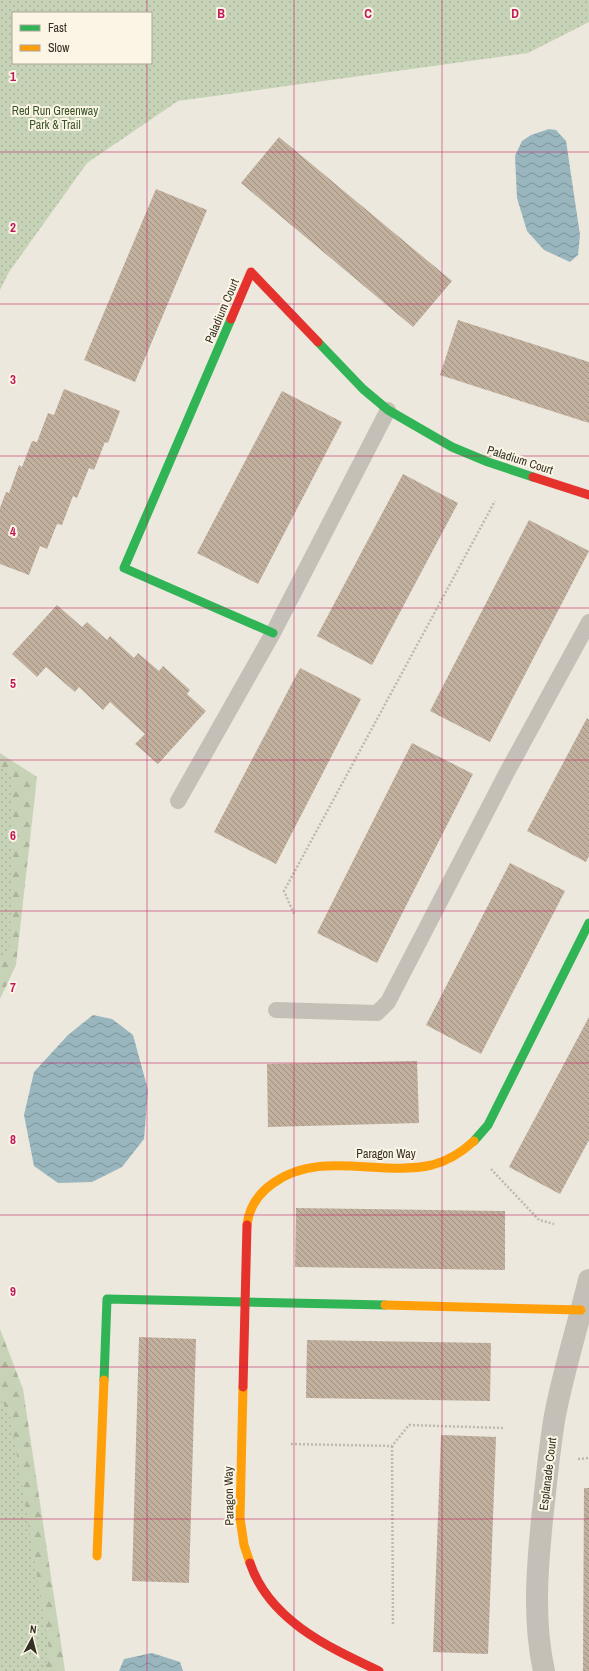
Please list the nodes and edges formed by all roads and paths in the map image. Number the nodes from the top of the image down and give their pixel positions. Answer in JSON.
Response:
{"nodes":[{"id":1,"x":388,"y":410,"type":"junction"},
{"id":2,"x":589,"y":495,"type":"edge"},
{"id":3,"x":495,"y":501,"type":"dead end"},
{"id":4,"x":589,"y":622,"type":"edge"},
{"id":5,"x":273,"y":633,"type":"junction"},
{"id":6,"x":178,"y":801,"type":"dead end"},
{"id":7,"x":294,"y":914,"type":"dead end"},
{"id":8,"x":589,"y":923,"type":"edge"},
{"id":9,"x":276,"y":1010,"type":"dead end"},
{"id":10,"x":491,"y":1168,"type":"dead end"},
{"id":11,"x":554,"y":1224,"type":"dead end"},
{"id":12,"x":589,"y":1280,"type":"edge"},
{"id":13,"x":244,"y":1302,"type":"junction"},
{"id":14,"x":581,"y":1310,"type":"junction"},
{"id":15,"x":503,"y":1428,"type":"dead end"},
{"id":16,"x":291,"y":1444,"type":"dead end"},
{"id":17,"x":392,"y":1446,"type":"junction"},
{"id":18,"x":97,"y":1556,"type":"dead end"},
{"id":19,"x":393,"y":1626,"type":"dead end"},
{"id":20,"x":379,"y":1671,"type":"edge"},
{"id":21,"x":544,"y":1671,"type":"edge"}],
"edges":[{"from":1,"to":2,"type":"street","name":"Paladium Court"},
{"from":1,"to":5,"type":"lane"},
{"from":1,"to":5,"type":"street","name":"Paladium Court"},
{"from":3,"to":7,"type":"path"},
{"from":4,"to":9,"type":"lane"},
{"from":5,"to":6,"type":"lane"},
{"from":8,"to":13,"type":"street","name":"Paragon Way"},
{"from":10,"to":11,"type":"path"},
{"from":12,"to":14,"type":"street","name":"Esplanade Court"},
{"from":13,"to":14,"type":"street"},
{"from":13,"to":18,"type":"street"},
{"from":13,"to":20,"type":"street","name":"Paragon Way"},
{"from":14,"to":21,"type":"street","name":"Esplanade Court"},
{"from":15,"to":17,"type":"path"},
{"from":16,"to":17,"type":"path"},
{"from":17,"to":19,"type":"path"}]}
